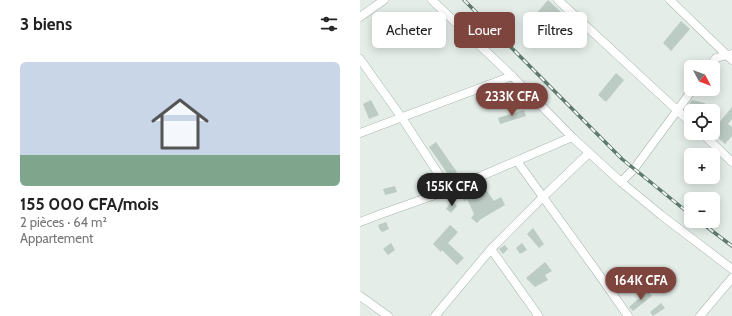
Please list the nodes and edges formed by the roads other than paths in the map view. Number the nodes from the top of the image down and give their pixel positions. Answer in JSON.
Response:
{"nodes":[{"id":1,"x":384,"y":0,"type":"edge"},
{"id":2,"x":432,"y":0,"type":"edge"},
{"id":3,"x":558,"y":0,"type":"edge"},
{"id":4,"x":670,"y":0,"type":"edge"},
{"id":5,"x":360,"y":17,"type":"edge"},
{"id":6,"x":731,"y":57,"type":"edge"},
{"id":7,"x":360,"y":59,"type":"edge"},
{"id":8,"x":714,"y":60,"type":"edge"},
{"id":9,"x":512,"y":76,"type":"junction"},
{"id":10,"x":687,"y":96,"type":"edge"},
{"id":11,"x":677,"y":110,"type":"junction"},
{"id":12,"x":684,"y":116,"type":"edge"},
{"id":13,"x":402,"y":118,"type":"junction"},
{"id":14,"x":360,"y":133,"type":"edge"},
{"id":15,"x":572,"y":137,"type":"junction"},
{"id":16,"x":709,"y":140,"type":"edge"},
{"id":17,"x":589,"y":153,"type":"junction"},
{"id":18,"x":517,"y":161,"type":"junction"},
{"id":19,"x":732,"y":162,"type":"edge"},
{"id":20,"x":621,"y":182,"type":"junction"},
{"id":21,"x":449,"y":190,"type":"junction"},
{"id":22,"x":543,"y":197,"type":"junction"},
{"id":23,"x":360,"y":222,"type":"edge"},
{"id":24,"x":491,"y":249,"type":"junction"},
{"id":25,"x":732,"y":269,"type":"edge"},
{"id":26,"x":732,"y":278,"type":"edge"},
{"id":27,"x":360,"y":296,"type":"edge"},
{"id":28,"x":388,"y":316,"type":"edge"},
{"id":29,"x":434,"y":316,"type":"edge"},
{"id":30,"x":538,"y":316,"type":"edge"},
{"id":31,"x":628,"y":316,"type":"edge"},
{"id":32,"x":700,"y":316,"type":"edge"}],
"edges":[{"from":1,"to":5,"type":"street"},
{"from":2,"to":9,"type":"street"},
{"from":3,"to":11,"type":"street"},
{"from":4,"to":6,"type":"street"},
{"from":6,"to":8,"type":"street"},
{"from":7,"to":13,"type":"street"},
{"from":9,"to":13,"type":"street"},
{"from":9,"to":15,"type":"street"},
{"from":10,"to":11,"type":"street"},
{"from":11,"to":12,"type":"street"},
{"from":11,"to":20,"type":"street"},
{"from":13,"to":14,"type":"street"},
{"from":13,"to":21,"type":"street"},
{"from":15,"to":17,"type":"street"},
{"from":15,"to":18,"type":"street"},
{"from":16,"to":19,"type":"street"},
{"from":17,"to":20,"type":"street"},
{"from":17,"to":22,"type":"street"},
{"from":18,"to":21,"type":"street"},
{"from":18,"to":22,"type":"street"},
{"from":20,"to":25,"type":"street"},
{"from":21,"to":23,"type":"street"},
{"from":22,"to":24,"type":"street"},
{"from":22,"to":31,"type":"street"},
{"from":24,"to":29,"type":"street"},
{"from":24,"to":30,"type":"street"},
{"from":26,"to":32,"type":"street"},
{"from":27,"to":28,"type":"street"}]}
